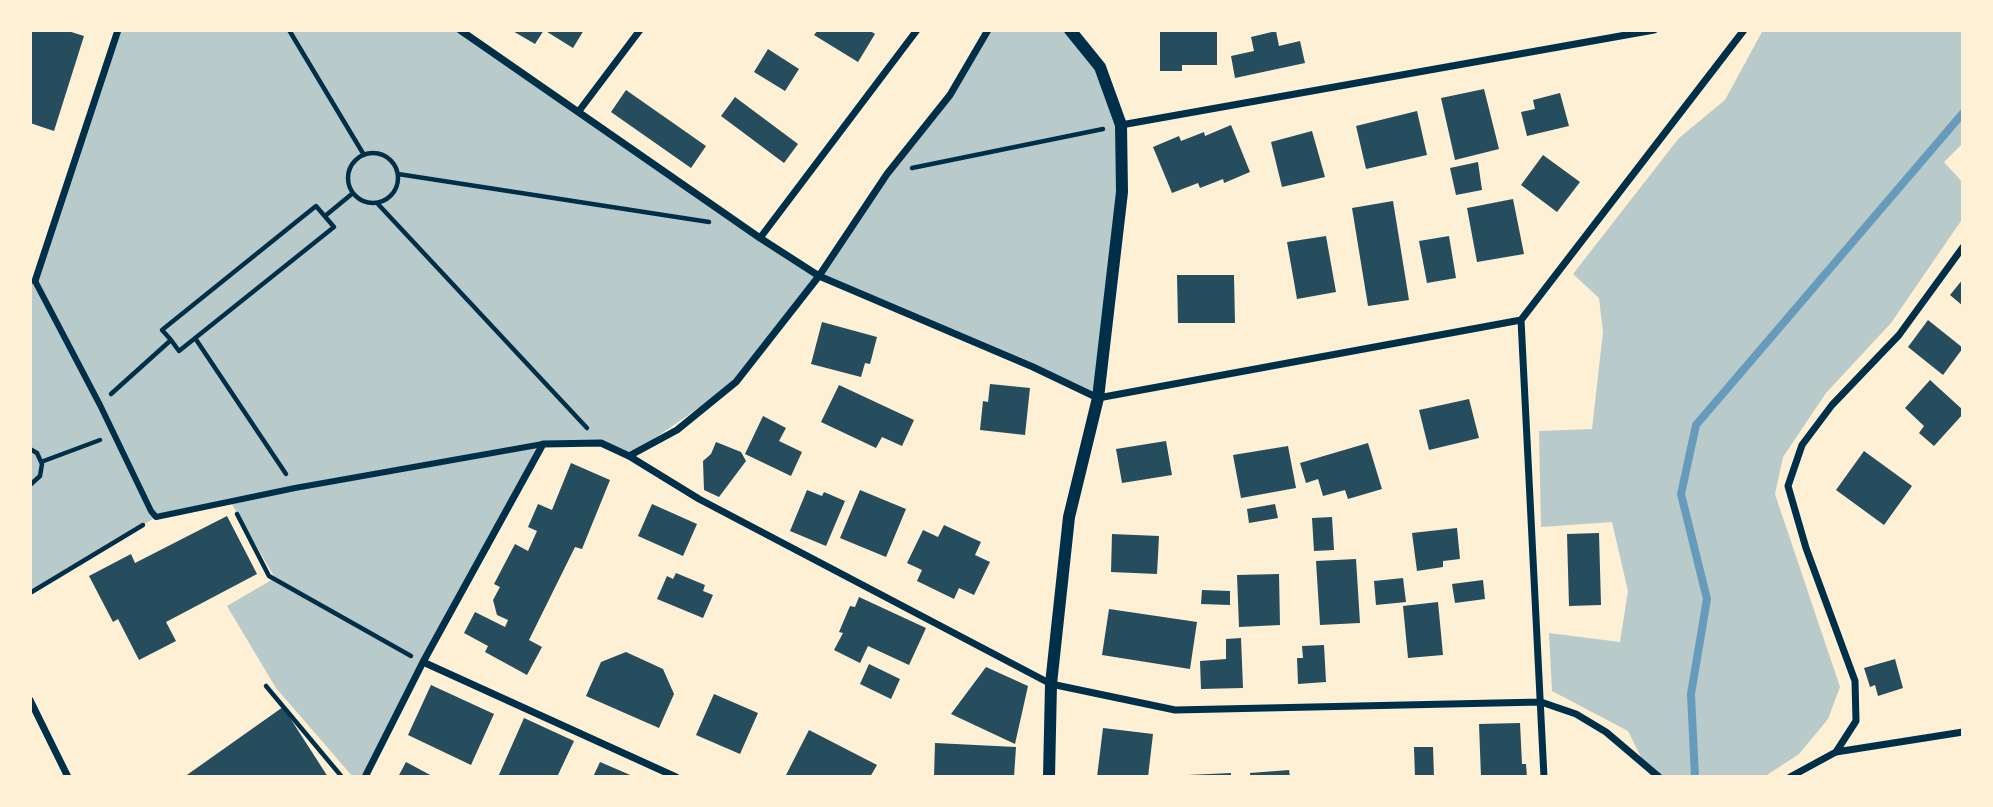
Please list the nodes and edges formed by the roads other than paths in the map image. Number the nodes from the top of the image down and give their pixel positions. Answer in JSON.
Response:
{"nodes":[{"id":1,"x":118,"y":30,"type":"edge"},
{"id":2,"x":460,"y":30,"type":"edge"},
{"id":3,"x":640,"y":30,"type":"edge"},
{"id":4,"x":917,"y":30,"type":"edge"},
{"id":5,"x":988,"y":30,"type":"edge"},
{"id":6,"x":1070,"y":30,"type":"edge"},
{"id":7,"x":1654,"y":30,"type":"edge"},
{"id":8,"x":1744,"y":30,"type":"edge"},
{"id":9,"x":472,"y":33,"type":"edge"},
{"id":10,"x":579,"y":111,"type":"junction"},
{"id":11,"x":1121,"y":125,"type":"junction"},
{"id":12,"x":760,"y":238,"type":"junction"},
{"id":13,"x":1963,"y":247,"type":"edge"},
{"id":14,"x":30,"y":271,"type":"edge"},
{"id":15,"x":818,"y":276,"type":"junction"},
{"id":16,"x":32,"y":282,"type":"edge"},
{"id":17,"x":1521,"y":320,"type":"junction"},
{"id":18,"x":1098,"y":398,"type":"junction"},
{"id":19,"x":543,"y":444,"type":"junction"},
{"id":20,"x":629,"y":456,"type":"junction"},
{"id":21,"x":423,"y":663,"type":"junction"},
{"id":22,"x":1051,"y":684,"type":"junction"},
{"id":23,"x":30,"y":700,"type":"edge"},
{"id":24,"x":1541,"y":702,"type":"junction"},
{"id":25,"x":1963,"y":732,"type":"edge"},
{"id":26,"x":1836,"y":752,"type":"junction"},
{"id":27,"x":68,"y":777,"type":"edge"},
{"id":28,"x":365,"y":777,"type":"edge"},
{"id":29,"x":676,"y":777,"type":"edge"},
{"id":30,"x":1049,"y":777,"type":"edge"},
{"id":31,"x":1544,"y":777,"type":"edge"},
{"id":32,"x":1659,"y":777,"type":"edge"},
{"id":33,"x":1790,"y":777,"type":"edge"}],
"edges":[{"from":1,"to":16,"type":"street"},
{"from":2,"to":9,"type":"street"},
{"from":3,"to":10,"type":"street"},
{"from":4,"to":12,"type":"street"},
{"from":5,"to":15,"type":"street"},
{"from":6,"to":11,"type":"street"},
{"from":7,"to":11,"type":"street"},
{"from":8,"to":17,"type":"street"},
{"from":9,"to":10,"type":"street"},
{"from":10,"to":12,"type":"street"},
{"from":11,"to":18,"type":"street"},
{"from":12,"to":15,"type":"street"},
{"from":13,"to":26,"type":"street"},
{"from":14,"to":16,"type":"street"},
{"from":15,"to":18,"type":"street"},
{"from":15,"to":20,"type":"street"},
{"from":16,"to":19,"type":"street"},
{"from":17,"to":18,"type":"street"},
{"from":17,"to":24,"type":"street"},
{"from":18,"to":22,"type":"street"},
{"from":19,"to":20,"type":"street"},
{"from":19,"to":21,"type":"street"},
{"from":20,"to":22,"type":"street"},
{"from":21,"to":28,"type":"street"},
{"from":21,"to":29,"type":"street"},
{"from":22,"to":24,"type":"street"},
{"from":22,"to":30,"type":"street"},
{"from":23,"to":27,"type":"street"},
{"from":24,"to":31,"type":"street"},
{"from":24,"to":32,"type":"street"},
{"from":25,"to":26,"type":"street"},
{"from":26,"to":33,"type":"street"}]}
